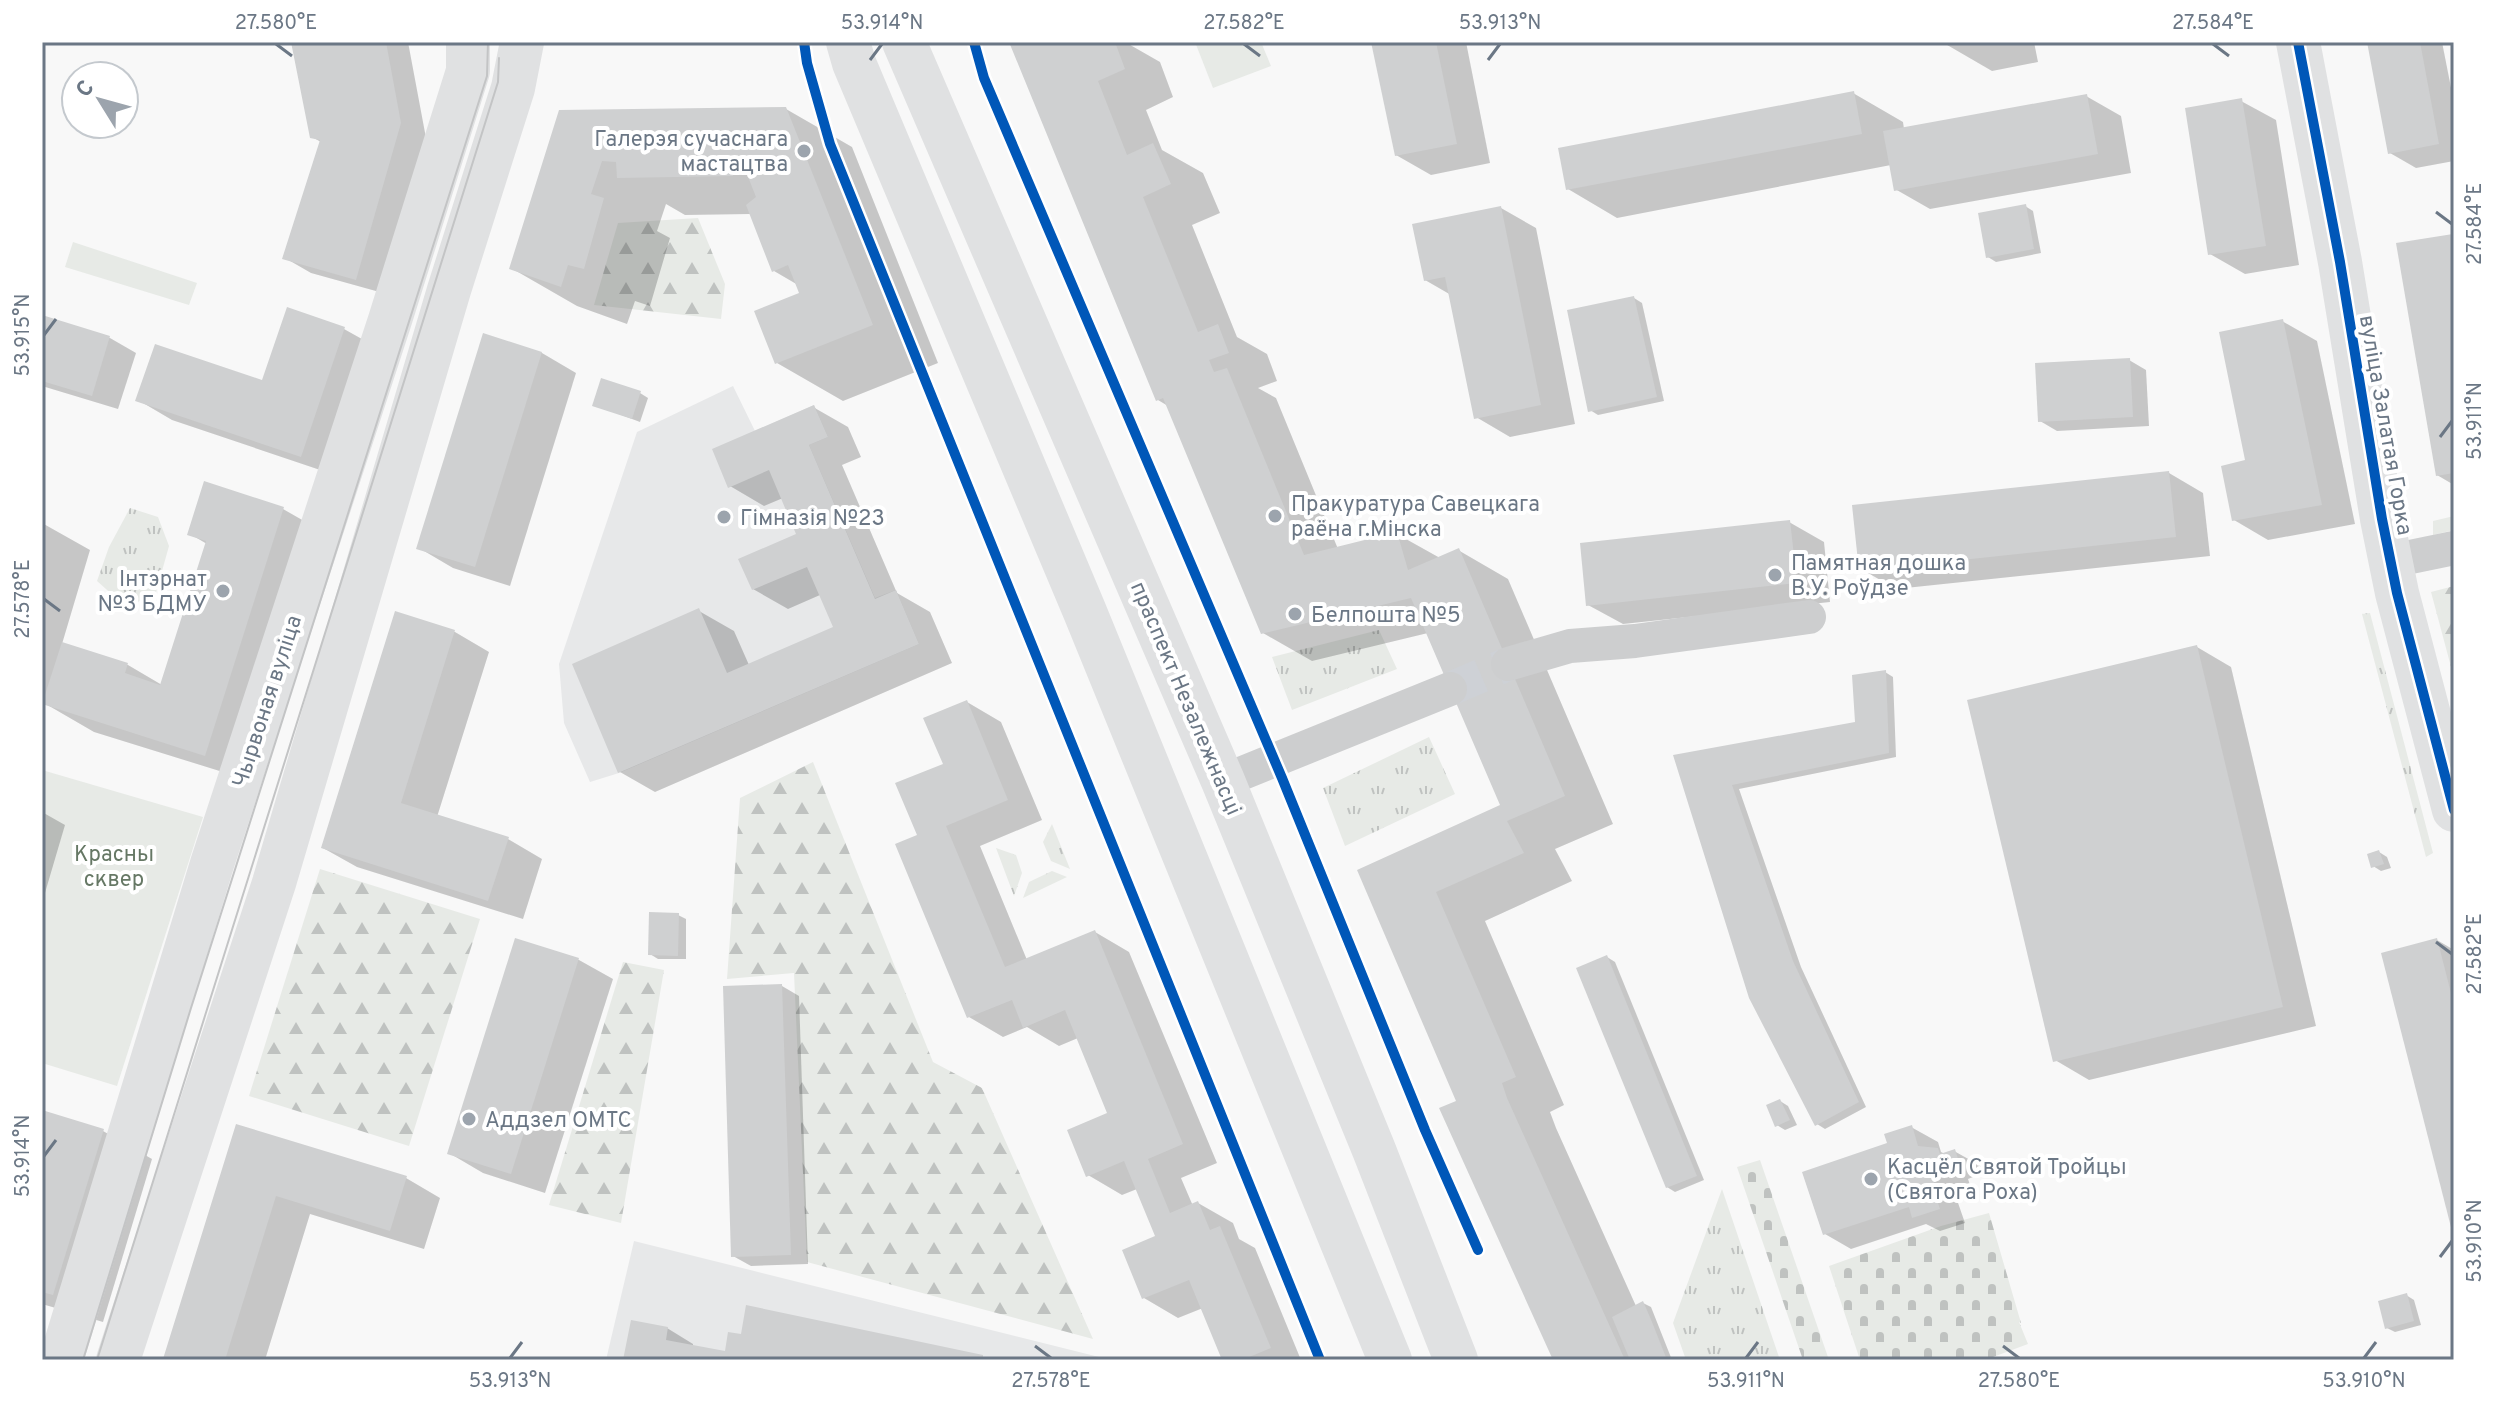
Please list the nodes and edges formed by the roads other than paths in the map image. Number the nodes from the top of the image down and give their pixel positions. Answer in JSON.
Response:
{"nodes":[{"id":1,"x":468,"y":42,"type":"edge"},
{"id":2,"x":522,"y":42,"type":"edge"},
{"id":3,"x":848,"y":42,"type":"edge"},
{"id":4,"x":904,"y":42,"type":"edge"},
{"id":5,"x":2298,"y":42,"type":"edge"},
{"id":6,"x":2454,"y":548,"type":"edge"},
{"id":7,"x":2391,"y":561,"type":"junction"},
{"id":8,"x":1809,"y":617,"type":"dead end"},
{"id":9,"x":1508,"y":664,"type":"tunnel mouth"},
{"id":10,"x":1450,"y":689,"type":"tunnel mouth"},
{"id":11,"x":1223,"y":781,"type":"junction"},
{"id":12,"x":2454,"y":810,"type":"edge"},
{"id":13,"x":61,"y":1360,"type":"edge"},
{"id":14,"x":118,"y":1360,"type":"edge"},
{"id":15,"x":1390,"y":1360,"type":"edge"},
{"id":16,"x":1456,"y":1360,"type":"edge"}],
"edges":[{"from":1,"to":13,"type":"main road","name":"Чырвоная вуліца"},
{"from":2,"to":14,"type":"main road"},
{"from":3,"to":15,"type":"main road"},
{"from":4,"to":11,"type":"main road","name":"праспект Незалежнасці"},
{"from":5,"to":7,"type":"main road","name":"вуліца Залатая Горка"},
{"from":6,"to":7,"type":"street"},
{"from":7,"to":12,"type":"main road","name":"вуліца Залатая Горка"},
{"from":8,"to":9,"type":"street"},
{"from":10,"to":11,"type":"street"},
{"from":11,"to":16,"type":"main road","name":"праспект Незалежнасці"}]}
